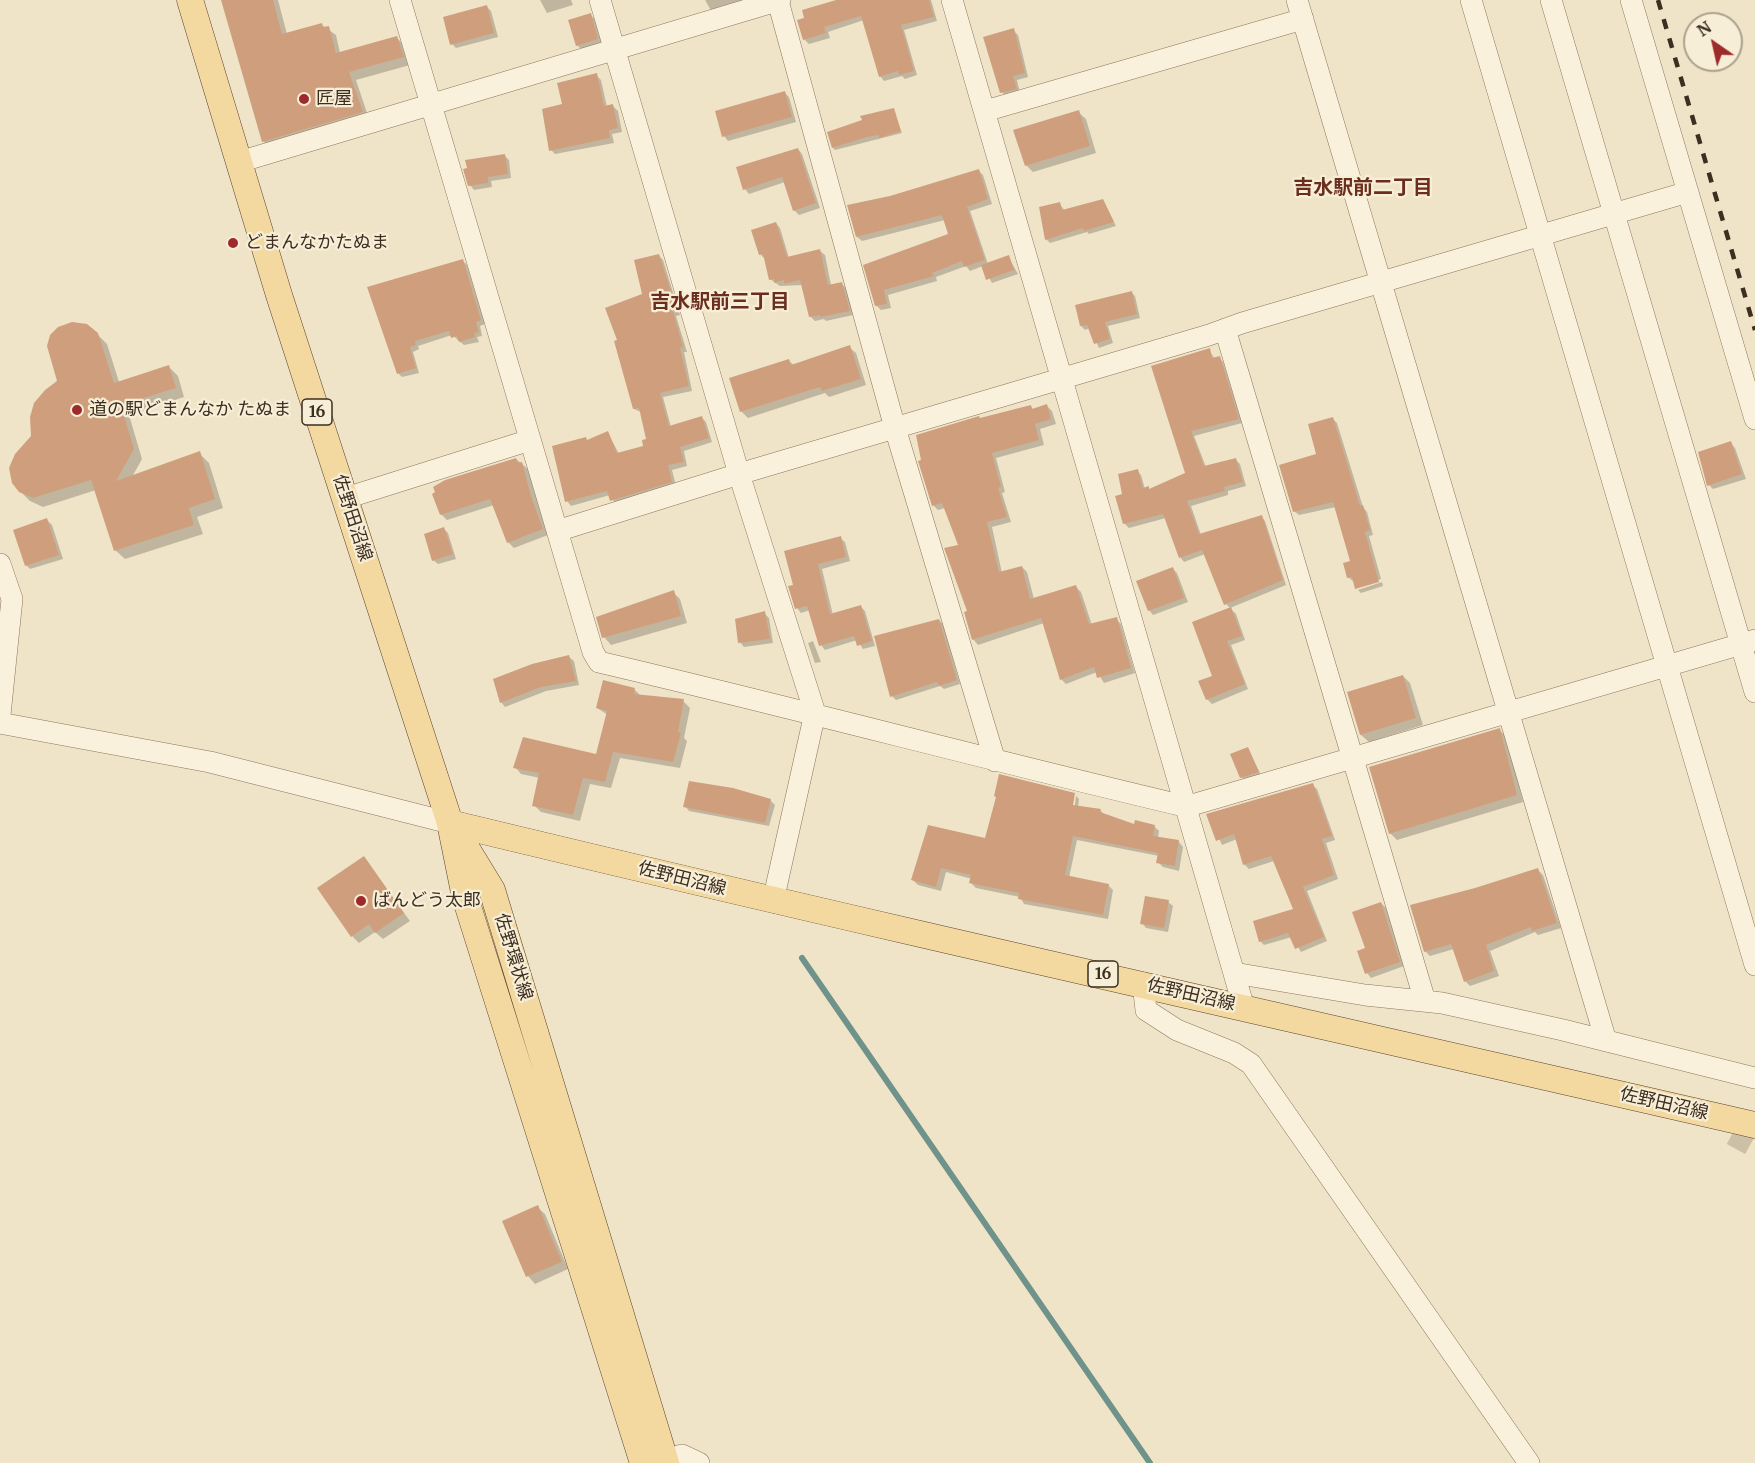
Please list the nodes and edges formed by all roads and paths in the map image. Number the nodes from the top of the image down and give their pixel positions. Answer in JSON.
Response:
{"nodes":[{"id":1,"x":190,"y":0,"type":"edge"},
{"id":2,"x":400,"y":0,"type":"edge"},
{"id":3,"x":600,"y":0,"type":"edge"},
{"id":4,"x":779,"y":0,"type":"edge"},
{"id":5,"x":952,"y":0,"type":"edge"},
{"id":6,"x":1471,"y":0,"type":"edge"},
{"id":7,"x":1551,"y":0,"type":"edge"},
{"id":8,"x":1631,"y":0,"type":"edge"},
{"id":9,"x":1300,"y":10,"type":"edge"},
{"id":10,"x":615,"y":50,"type":"junction"},
{"id":11,"x":432,"y":104,"type":"junction"},
{"id":12,"x":985,"y":111,"type":"junction"},
{"id":13,"x":238,"y":162,"type":"junction"},
{"id":14,"x":1688,"y":192,"type":"junction"},
{"id":15,"x":1613,"y":214,"type":"junction"},
{"id":16,"x":1539,"y":236,"type":"junction"},
{"id":17,"x":1381,"y":282,"type":"junction"},
{"id":18,"x":1226,"y":329,"type":"junction"},
{"id":19,"x":1063,"y":378,"type":"junction"},
{"id":20,"x":1755,"y":419,"type":"edge"},
{"id":21,"x":895,"y":428,"type":"junction"},
{"id":22,"x":530,"y":440,"type":"junction"},
{"id":23,"x":739,"y":474,"type":"junction"},
{"id":24,"x":346,"y":498,"type":"junction"},
{"id":25,"x":557,"y":531,"type":"junction"},
{"id":26,"x":0,"y":564,"type":"edge"},
{"id":27,"x":1748,"y":642,"type":"edge"},
{"id":28,"x":1666,"y":666,"type":"junction"},
{"id":29,"x":1755,"y":692,"type":"edge"},
{"id":30,"x":815,"y":713,"type":"junction"},
{"id":31,"x":1509,"y":713,"type":"junction"},
{"id":32,"x":0,"y":715,"type":"edge"},
{"id":33,"x":0,"y":723,"type":"edge"},
{"id":34,"x":1353,"y":758,"type":"junction"},
{"id":35,"x":995,"y":761,"type":"junction"},
{"id":36,"x":1185,"y":807,"type":"junction"},
{"id":37,"x":450,"y":823,"type":"junction"},
{"id":38,"x":773,"y":901,"type":"junction"},
{"id":39,"x":1748,"y":917,"type":"edge"},
{"id":40,"x":1755,"y":965,"type":"edge"},
{"id":41,"x":1234,"y":973,"type":"junction"},
{"id":42,"x":1143,"y":983,"type":"junction"},
{"id":43,"x":1425,"y":1001,"type":"junction"},
{"id":44,"x":1244,"y":1008,"type":"junction"},
{"id":45,"x":1606,"y":1041,"type":"junction"},
{"id":46,"x":1755,"y":1078,"type":"edge"},
{"id":47,"x":1755,"y":1125,"type":"edge"},
{"id":48,"x":658,"y":1462,"type":"edge"},
{"id":49,"x":699,"y":1463,"type":"edge"},
{"id":50,"x":1529,"y":1463,"type":"edge"}],
"edges":[{"from":1,"to":13,"type":"main road","name":"佐野田沼線","number":"16"},
{"from":2,"to":11,"type":"street"},
{"from":3,"to":10,"type":"street"},
{"from":4,"to":10,"type":"street"},
{"from":4,"to":21,"type":"street"},
{"from":5,"to":12,"type":"street"},
{"from":6,"to":16,"type":"street"},
{"from":7,"to":15,"type":"street"},
{"from":8,"to":14,"type":"street"},
{"from":9,"to":12,"type":"street"},
{"from":9,"to":17,"type":"street"},
{"from":10,"to":11,"type":"street"},
{"from":10,"to":23,"type":"street"},
{"from":11,"to":13,"type":"street"},
{"from":11,"to":22,"type":"street"},
{"from":12,"to":19,"type":"street"},
{"from":13,"to":24,"type":"main road","name":"佐野田沼線","number":"16"},
{"from":14,"to":15,"type":"street"},
{"from":14,"to":20,"type":"street"},
{"from":15,"to":16,"type":"street"},
{"from":15,"to":27,"type":"street"},
{"from":16,"to":17,"type":"street"},
{"from":16,"to":28,"type":"street"},
{"from":17,"to":18,"type":"street"},
{"from":17,"to":31,"type":"street"},
{"from":18,"to":19,"type":"street"},
{"from":18,"to":34,"type":"street"},
{"from":19,"to":21,"type":"street"},
{"from":19,"to":36,"type":"street"},
{"from":21,"to":23,"type":"street"},
{"from":21,"to":35,"type":"street"},
{"from":22,"to":24,"type":"street"},
{"from":22,"to":25,"type":"street"},
{"from":23,"to":25,"type":"street"},
{"from":23,"to":30,"type":"street"},
{"from":24,"to":37,"type":"main road","name":"佐野田沼線","number":"16"},
{"from":25,"to":30,"type":"street"},
{"from":26,"to":32,"type":"street"},
{"from":27,"to":28,"type":"street"},
{"from":27,"to":29,"type":"street"},
{"from":28,"to":31,"type":"street"},
{"from":28,"to":39,"type":"street"},
{"from":30,"to":35,"type":"street"},
{"from":30,"to":38,"type":"street"},
{"from":31,"to":34,"type":"street"},
{"from":31,"to":45,"type":"street"},
{"from":33,"to":37,"type":"street"},
{"from":34,"to":36,"type":"street"},
{"from":34,"to":43,"type":"street"},
{"from":35,"to":36,"type":"street"},
{"from":36,"to":41,"type":"street"},
{"from":37,"to":38,"type":"main road","name":"佐野田沼線","number":"16"},
{"from":37,"to":48,"type":"main road","name":"佐野環状線"},
{"from":38,"to":42,"type":"main road","name":"佐野田沼線","number":"16"},
{"from":39,"to":40,"type":"street"},
{"from":41,"to":43,"type":"street"},
{"from":41,"to":44,"type":"street"},
{"from":42,"to":44,"type":"main road","name":"佐野田沼線","number":"16"},
{"from":42,"to":50,"type":"street"},
{"from":43,"to":45,"type":"street"},
{"from":44,"to":47,"type":"main road","name":"佐野田沼線","number":"16"},
{"from":45,"to":46,"type":"street"},
{"from":48,"to":49,"type":"street"}]}
